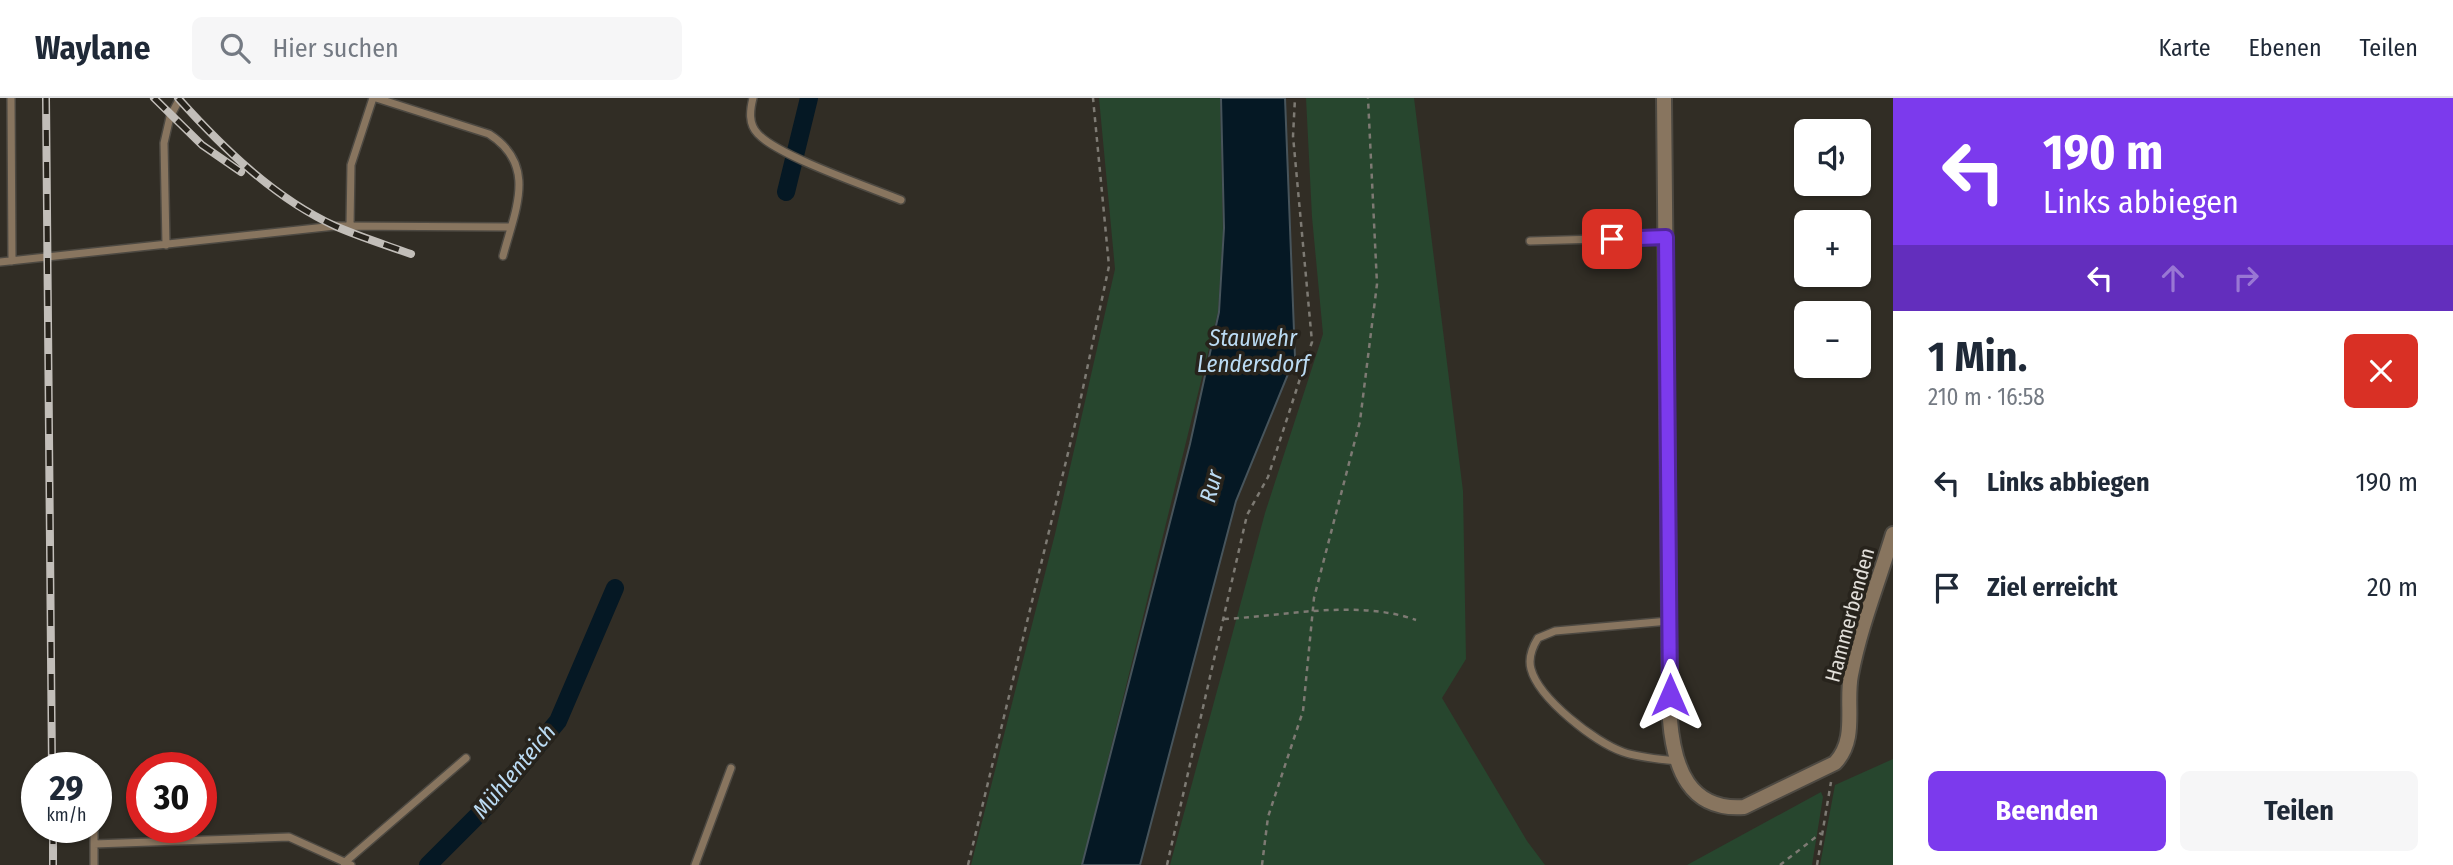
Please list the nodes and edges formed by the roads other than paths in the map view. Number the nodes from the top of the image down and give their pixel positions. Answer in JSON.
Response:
{"nodes":[{"id":1,"x":11,"y":98,"type":"edge"},
{"id":2,"x":180,"y":98,"type":"edge"},
{"id":3,"x":374,"y":98,"type":"edge"},
{"id":4,"x":753,"y":98,"type":"edge"},
{"id":5,"x":1664,"y":98,"type":"edge"},
{"id":6,"x":901,"y":200,"type":"dead end"},
{"id":7,"x":350,"y":225,"type":"junction"},
{"id":8,"x":510,"y":227,"type":"junction"},
{"id":9,"x":1666,"y":237,"type":"junction"},
{"id":10,"x":1530,"y":241,"type":"dead end"},
{"id":11,"x":166,"y":245,"type":"junction"},
{"id":12,"x":503,"y":256,"type":"dead end"},
{"id":13,"x":12,"y":261,"type":"junction"},
{"id":14,"x":0,"y":262,"type":"edge"},
{"id":15,"x":1893,"y":534,"type":"edge"},
{"id":16,"x":1670,"y":621,"type":"junction"},
{"id":17,"x":466,"y":758,"type":"dead end"},
{"id":18,"x":1677,"y":761,"type":"junction"},
{"id":19,"x":731,"y":768,"type":"dead end"},
{"id":20,"x":94,"y":844,"type":"joint"},
{"id":21,"x":346,"y":864,"type":"edge"},
{"id":22,"x":94,"y":865,"type":"edge"},
{"id":23,"x":695,"y":865,"type":"edge"}],
"edges":[{"from":1,"to":13,"type":"lane"},
{"from":2,"to":11,"type":"lane"},
{"from":3,"to":7,"type":"lane"},
{"from":3,"to":8,"type":"lane"},
{"from":4,"to":6,"type":"lane"},
{"from":5,"to":9,"type":"street"},
{"from":7,"to":8,"type":"lane"},
{"from":7,"to":11,"type":"lane"},
{"from":8,"to":12,"type":"lane"},
{"from":9,"to":10,"type":"lane"},
{"from":9,"to":16,"type":"street"},
{"from":11,"to":13,"type":"lane"},
{"from":13,"to":14,"type":"lane"},
{"from":15,"to":18,"type":"street","name":"Hammerbenden"},
{"from":16,"to":18,"type":"street"},
{"from":16,"to":18,"type":"lane"},
{"from":17,"to":21,"type":"lane"},
{"from":19,"to":23,"type":"lane"},
{"from":20,"to":21,"type":"lane"},
{"from":20,"to":22,"type":"lane"}]}
